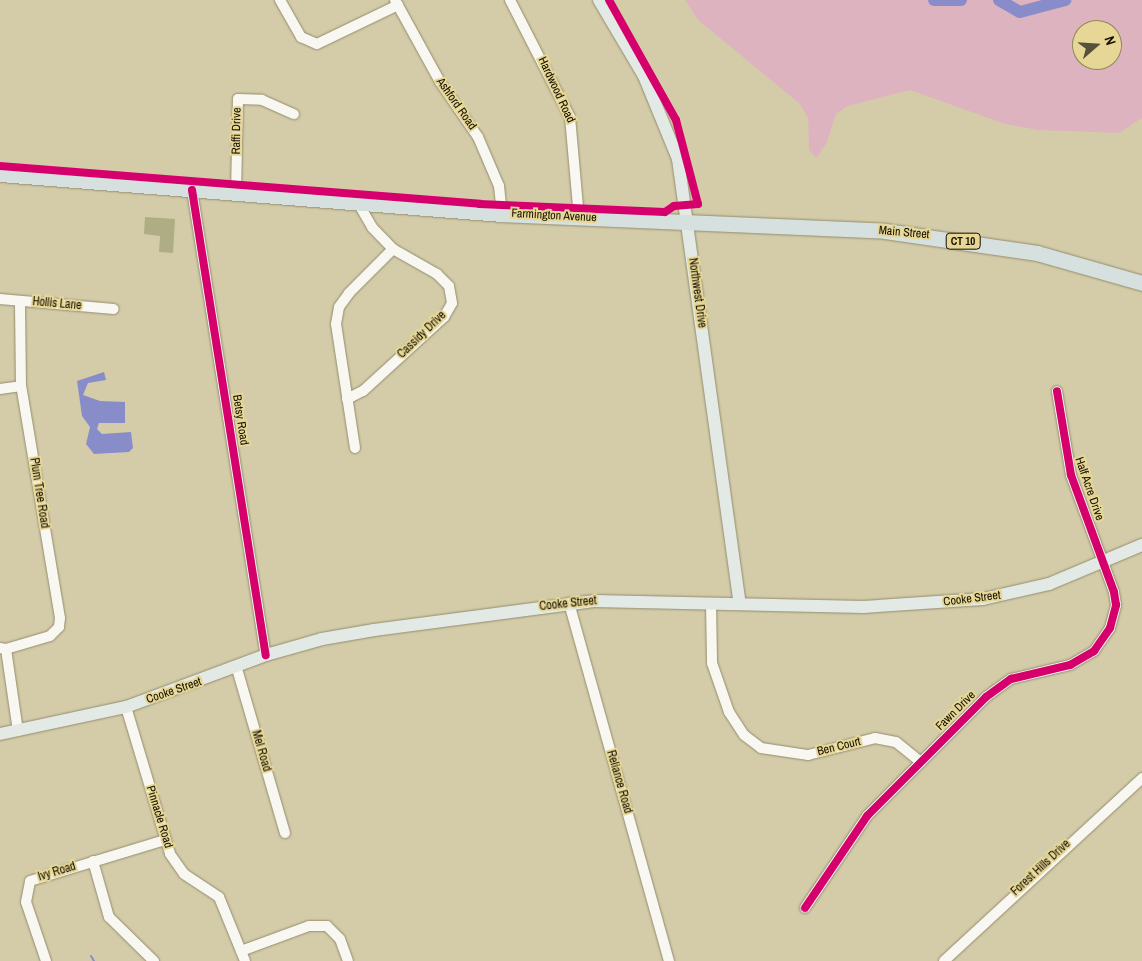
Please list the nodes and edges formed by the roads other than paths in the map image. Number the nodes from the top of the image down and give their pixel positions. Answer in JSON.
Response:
{"nodes":[{"id":1,"x":280,"y":0,"type":"edge"},
{"id":2,"x":510,"y":0,"type":"edge"},
{"id":3,"x":599,"y":0,"type":"edge"},
{"id":4,"x":397,"y":2,"type":"edge"},
{"id":5,"x":294,"y":114,"type":"dead end"},
{"id":6,"x":0,"y":174,"type":"edge"},
{"id":7,"x":192,"y":190,"type":"junction"},
{"id":8,"x":236,"y":193,"type":"junction"},
{"id":9,"x":358,"y":203,"type":"junction"},
{"id":10,"x":502,"y":214,"type":"junction"},
{"id":11,"x":579,"y":218,"type":"junction"},
{"id":12,"x":688,"y":224,"type":"junction"},
{"id":13,"x":780,"y":227,"type":"joint"},
{"id":14,"x":393,"y":249,"type":"junction"},
{"id":15,"x":1142,"y":283,"type":"edge"},
{"id":16,"x":0,"y":299,"type":"edge"},
{"id":17,"x":20,"y":301,"type":"junction"},
{"id":18,"x":114,"y":309,"type":"dead end"},
{"id":19,"x":21,"y":386,"type":"junction"},
{"id":20,"x":0,"y":389,"type":"edge"},
{"id":21,"x":1057,"y":391,"type":"dead end"},
{"id":22,"x":347,"y":399,"type":"junction"},
{"id":23,"x":355,"y":448,"type":"dead end"},
{"id":24,"x":1142,"y":545,"type":"edge"},
{"id":25,"x":1105,"y":562,"type":"junction"},
{"id":26,"x":569,"y":603,"type":"junction"},
{"id":27,"x":711,"y":603,"type":"junction"},
{"id":28,"x":740,"y":603,"type":"junction"},
{"id":29,"x":3,"y":648,"type":"edge"},
{"id":30,"x":266,"y":655,"type":"junction"},
{"id":31,"x":237,"y":668,"type":"junction"},
{"id":32,"x":126,"y":707,"type":"junction"},
{"id":33,"x":18,"y":731,"type":"junction"},
{"id":34,"x":0,"y":734,"type":"edge"},
{"id":35,"x":921,"y":762,"type":"junction"},
{"id":36,"x":1142,"y":778,"type":"edge"},
{"id":37,"x":285,"y":833,"type":"dead end"},
{"id":38,"x":166,"y":840,"type":"junction"},
{"id":39,"x":93,"y":861,"type":"junction"},
{"id":40,"x":805,"y":908,"type":"dead end"},
{"id":41,"x":243,"y":956,"type":"edge"},
{"id":42,"x":46,"y":961,"type":"edge"},
{"id":43,"x":154,"y":961,"type":"edge"},
{"id":44,"x":348,"y":961,"type":"edge"},
{"id":45,"x":669,"y":961,"type":"edge"},
{"id":46,"x":944,"y":961,"type":"edge"}],
"edges":[{"from":1,"to":4,"type":"street"},
{"from":2,"to":11,"type":"street","name":"Hardwood Road"},
{"from":3,"to":12,"type":"main road","name":"Northwest Drive"},
{"from":4,"to":10,"type":"street","name":"Ashford Road"},
{"from":5,"to":8,"type":"street","name":"Raffi Drive"},
{"from":6,"to":7,"type":"highway","name":"Farmington Avenue","number":"CT 10"},
{"from":7,"to":8,"type":"highway","name":"Farmington Avenue","number":"CT 10"},
{"from":7,"to":30,"type":"street","name":"Betsy Road"},
{"from":8,"to":9,"type":"highway","name":"Farmington Avenue","number":"CT 10"},
{"from":9,"to":10,"type":"highway","name":"Farmington Avenue","number":"CT 10"},
{"from":9,"to":14,"type":"street","name":"Cassidy Drive"},
{"from":10,"to":11,"type":"highway","name":"Farmington Avenue","number":"CT 10"},
{"from":11,"to":12,"type":"highway","name":"Farmington Avenue","number":"CT 10"},
{"from":12,"to":13,"type":"highway","name":"Farmington Avenue","number":"CT 10"},
{"from":12,"to":28,"type":"main road","name":"Northwest Drive"},
{"from":13,"to":15,"type":"highway","name":"Main Street","number":"CT 10"},
{"from":14,"to":22,"type":"street"},
{"from":14,"to":22,"type":"street","name":"Cassidy Drive"},
{"from":16,"to":17,"type":"street","name":"Hollis Lane"},
{"from":17,"to":18,"type":"street","name":"Hollis Lane"},
{"from":17,"to":19,"type":"street","name":"Plum Tree Road"},
{"from":19,"to":20,"type":"street"},
{"from":19,"to":29,"type":"street","name":"Plum Tree Road"},
{"from":21,"to":25,"type":"street","name":"Half Acre Drive"},
{"from":22,"to":23,"type":"street"},
{"from":24,"to":25,"type":"main road","name":"Cooke Street"},
{"from":25,"to":28,"type":"main road","name":"Cooke Street"},
{"from":25,"to":35,"type":"street","name":"Fawn Drive"},
{"from":26,"to":27,"type":"main road","name":"Cooke Street"},
{"from":26,"to":30,"type":"main road","name":"Cooke Street"},
{"from":26,"to":45,"type":"street","name":"Reliance Road"},
{"from":27,"to":28,"type":"main road","name":"Cooke Street"},
{"from":27,"to":35,"type":"street","name":"Ben Court"},
{"from":29,"to":33,"type":"street"},
{"from":30,"to":31,"type":"main road","name":"Cooke Street"},
{"from":31,"to":32,"type":"main road","name":"Cooke Street"},
{"from":31,"to":37,"type":"street","name":"Mel Road"},
{"from":32,"to":33,"type":"main road","name":"Cooke Street"},
{"from":32,"to":38,"type":"street","name":"Pinnacle Road"},
{"from":33,"to":34,"type":"main road","name":"Cooke Street"},
{"from":35,"to":40,"type":"street","name":"Fawn Drive"},
{"from":36,"to":46,"type":"street","name":"Forest Hills Drive"},
{"from":38,"to":39,"type":"street","name":"Ivy Road"},
{"from":38,"to":41,"type":"street","name":"Pinnacle Road"},
{"from":39,"to":42,"type":"street","name":"Ivy Road"},
{"from":39,"to":43,"type":"street"},
{"from":41,"to":44,"type":"street"}]}
